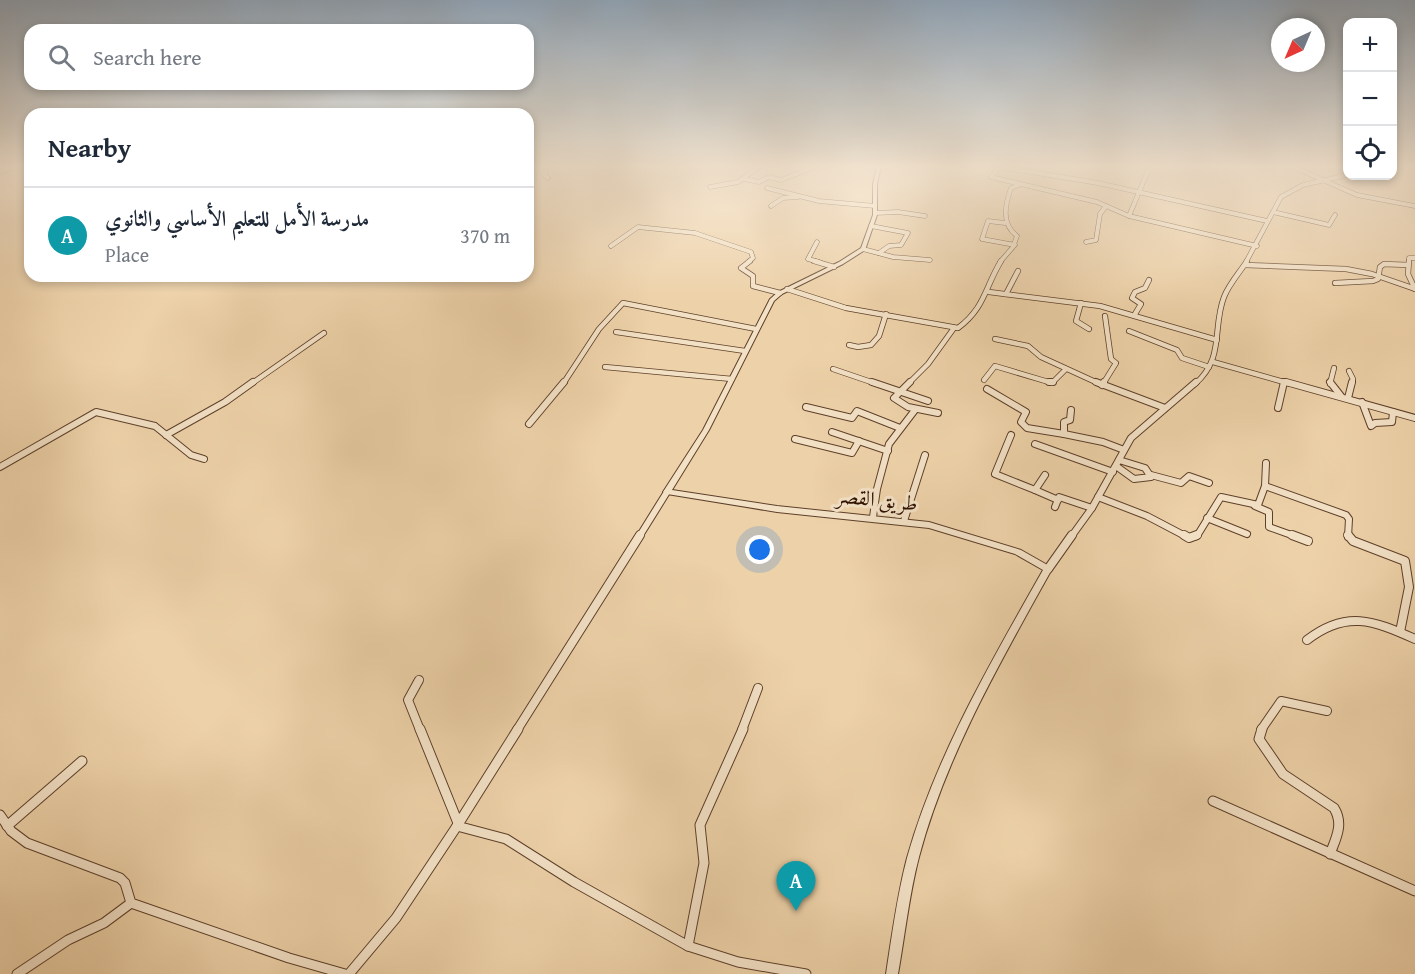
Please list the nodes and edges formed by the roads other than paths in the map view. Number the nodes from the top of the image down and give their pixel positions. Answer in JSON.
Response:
{"nodes":[{"id":1,"x":875,"y":211,"type":"edge"},
{"id":2,"x":892,"y":211,"type":"edge"},
{"id":3,"x":1006,"y":211,"type":"edge"},
{"id":4,"x":1102,"y":211,"type":"edge"},
{"id":5,"x":1119,"y":211,"type":"edge"},
{"id":6,"x":1131,"y":211,"type":"edge"},
{"id":7,"x":1225,"y":211,"type":"edge"},
{"id":8,"x":1273,"y":212,"type":"joint"},
{"id":9,"x":1335,"y":215,"type":"dead end"},
{"id":10,"x":925,"y":216,"type":"dead end"},
{"id":11,"x":1129,"y":216,"type":"junction"},
{"id":12,"x":1267,"y":221,"type":"junction"},
{"id":13,"x":1005,"y":223,"type":"junction"},
{"id":14,"x":871,"y":226,"type":"junction"},
{"id":15,"x":817,"y":242,"type":"dead end"},
{"id":16,"x":1086,"y":242,"type":"dead end"},
{"id":17,"x":1015,"y":245,"type":"junction"},
{"id":18,"x":611,"y":246,"type":"dead end"},
{"id":19,"x":900,"y":246,"type":"junction"},
{"id":20,"x":1257,"y":246,"type":"junction"},
{"id":21,"x":863,"y":249,"type":"junction"},
{"id":22,"x":879,"y":253,"type":"junction"},
{"id":23,"x":898,"y":257,"type":"junction"},
{"id":24,"x":1415,"y":258,"type":"edge"},
{"id":25,"x":930,"y":260,"type":"dead end"},
{"id":26,"x":1245,"y":265,"type":"junction"},
{"id":27,"x":1408,"y":265,"type":"junction"},
{"id":28,"x":834,"y":267,"type":"junction"},
{"id":29,"x":1018,"y":271,"type":"dead end"},
{"id":30,"x":1378,"y":277,"type":"junction"},
{"id":31,"x":1149,"y":280,"type":"dead end"},
{"id":32,"x":1335,"y":283,"type":"dead end"},
{"id":33,"x":787,"y":289,"type":"junction"},
{"id":34,"x":1415,"y":289,"type":"edge"},
{"id":35,"x":988,"y":292,"type":"junction"},
{"id":36,"x":780,"y":293,"type":"junction"},
{"id":37,"x":1006,"y":294,"type":"junction"},
{"id":38,"x":1081,"y":303,"type":"junction"},
{"id":39,"x":886,"y":314,"type":"junction"},
{"id":40,"x":1134,"y":314,"type":"junction"},
{"id":41,"x":1105,"y":316,"type":"dead end"},
{"id":42,"x":756,"y":328,"type":"junction"},
{"id":43,"x":954,"y":328,"type":"junction"},
{"id":44,"x":1089,"y":329,"type":"dead end"},
{"id":45,"x":1129,"y":331,"type":"dead end"},
{"id":46,"x":616,"y":332,"type":"dead end"},
{"id":47,"x":324,"y":333,"type":"dead end"},
{"id":48,"x":995,"y":339,"type":"dead end"},
{"id":49,"x":1216,"y":340,"type":"junction"},
{"id":50,"x":849,"y":345,"type":"dead end"},
{"id":51,"x":745,"y":351,"type":"junction"},
{"id":52,"x":1211,"y":365,"type":"junction"},
{"id":53,"x":605,"y":367,"type":"dead end"},
{"id":54,"x":833,"y":369,"type":"dead end"},
{"id":55,"x":1066,"y":369,"type":"junction"},
{"id":56,"x":1334,"y":369,"type":"dead end"},
{"id":57,"x":1349,"y":371,"type":"dead end"},
{"id":58,"x":732,"y":379,"type":"junction"},
{"id":59,"x":984,"y":380,"type":"dead end"},
{"id":60,"x":1284,"y":382,"type":"junction"},
{"id":61,"x":1102,"y":385,"type":"junction"},
{"id":62,"x":987,"y":389,"type":"dead end"},
{"id":63,"x":901,"y":392,"type":"junction"},
{"id":64,"x":1341,"y":396,"type":"junction"},
{"id":65,"x":1348,"y":398,"type":"junction"},
{"id":66,"x":928,"y":401,"type":"dead end"},
{"id":67,"x":1362,"y":402,"type":"junction"},
{"id":68,"x":806,"y":407,"type":"dead end"},
{"id":69,"x":1166,"y":408,"type":"junction"},
{"id":70,"x":1278,"y":408,"type":"dead end"},
{"id":71,"x":915,"y":410,"type":"junction"},
{"id":72,"x":1071,"y":410,"type":"dead end"},
{"id":73,"x":1393,"y":412,"type":"junction"},
{"id":74,"x":938,"y":413,"type":"dead end"},
{"id":75,"x":1415,"y":418,"type":"edge"},
{"id":76,"x":530,"y":424,"type":"dead end"},
{"id":77,"x":900,"y":428,"type":"junction"},
{"id":78,"x":832,"y":432,"type":"dead end"},
{"id":79,"x":1064,"y":434,"type":"junction"},
{"id":80,"x":166,"y":435,"type":"junction"},
{"id":81,"x":1011,"y":435,"type":"dead end"},
{"id":82,"x":795,"y":439,"type":"dead end"},
{"id":83,"x":859,"y":441,"type":"junction"},
{"id":84,"x":1035,"y":444,"type":"dead end"},
{"id":85,"x":1124,"y":450,"type":"junction"},
{"id":86,"x":888,"y":451,"type":"junction"},
{"id":87,"x":925,"y":455,"type":"dead end"},
{"id":88,"x":204,"y":459,"type":"dead end"},
{"id":89,"x":1266,"y":463,"type":"dead end"},
{"id":90,"x":0,"y":466,"type":"edge"},
{"id":91,"x":1116,"y":466,"type":"junction"},
{"id":92,"x":1151,"y":475,"type":"junction"},
{"id":93,"x":1045,"y":476,"type":"dead end"},
{"id":94,"x":1209,"y":483,"type":"dead end"},
{"id":95,"x":1265,"y":486,"type":"junction"},
{"id":96,"x":1035,"y":490,"type":"junction"},
{"id":97,"x":667,"y":492,"type":"junction"},
{"id":98,"x":1098,"y":497,"type":"junction"},
{"id":99,"x":1058,"y":500,"type":"junction"},
{"id":100,"x":1255,"y":506,"type":"junction"},
{"id":101,"x":1055,"y":507,"type":"dead end"},
{"id":102,"x":1092,"y":508,"type":"junction"},
{"id":103,"x":873,"y":517,"type":"junction"},
{"id":104,"x":1208,"y":518,"type":"junction"},
{"id":105,"x":904,"y":521,"type":"junction"},
{"id":106,"x":1247,"y":534,"type":"dead end"},
{"id":107,"x":1308,"y":541,"type":"dead end"},
{"id":108,"x":1048,"y":569,"type":"junction"},
{"id":109,"x":1401,"y":632,"type":"junction"},
{"id":110,"x":1415,"y":639,"type":"edge"},
{"id":111,"x":1307,"y":640,"type":"dead end"},
{"id":112,"x":419,"y":680,"type":"dead end"},
{"id":113,"x":758,"y":687,"type":"dead end"},
{"id":114,"x":1327,"y":711,"type":"dead end"},
{"id":115,"x":82,"y":761,"type":"dead end"},
{"id":116,"x":1213,"y":801,"type":"dead end"},
{"id":117,"x":0,"y":815,"type":"edge"},
{"id":118,"x":458,"y":824,"type":"junction"},
{"id":119,"x":7,"y":826,"type":"junction"},
{"id":120,"x":1330,"y":854,"type":"junction"},
{"id":121,"x":1415,"y":891,"type":"edge"},
{"id":122,"x":131,"y":903,"type":"junction"},
{"id":123,"x":688,"y":946,"type":"junction"},
{"id":124,"x":17,"y":974,"type":"edge"},
{"id":125,"x":347,"y":974,"type":"edge"},
{"id":126,"x":806,"y":974,"type":"edge"},
{"id":127,"x":892,"y":974,"type":"edge"}],
"edges":[{"from":1,"to":14,"type":"street"},
{"from":2,"to":10,"type":"street"},
{"from":3,"to":13,"type":"street"},
{"from":4,"to":16,"type":"street"},
{"from":5,"to":11,"type":"street"},
{"from":6,"to":11,"type":"street"},
{"from":7,"to":12,"type":"street"},
{"from":8,"to":9,"type":"street"},
{"from":8,"to":12,"type":"street"},
{"from":11,"to":20,"type":"street"},
{"from":12,"to":20,"type":"street"},
{"from":13,"to":17,"type":"street"},
{"from":13,"to":17,"type":"street"},
{"from":14,"to":19,"type":"street"},
{"from":14,"to":21,"type":"street"},
{"from":15,"to":28,"type":"street"},
{"from":17,"to":35,"type":"street"},
{"from":18,"to":36,"type":"street"},
{"from":19,"to":22,"type":"street"},
{"from":19,"to":23,"type":"street"},
{"from":20,"to":26,"type":"street"},
{"from":21,"to":22,"type":"street"},
{"from":21,"to":28,"type":"street"},
{"from":22,"to":23,"type":"street"},
{"from":23,"to":25,"type":"street"},
{"from":24,"to":27,"type":"street"},
{"from":26,"to":30,"type":"street"},
{"from":26,"to":49,"type":"street"},
{"from":27,"to":30,"type":"street"},
{"from":27,"to":34,"type":"street"},
{"from":28,"to":33,"type":"street"},
{"from":29,"to":37,"type":"street"},
{"from":30,"to":32,"type":"street"},
{"from":30,"to":34,"type":"street"},
{"from":31,"to":40,"type":"street"},
{"from":33,"to":36,"type":"street"},
{"from":33,"to":39,"type":"street"},
{"from":35,"to":37,"type":"street"},
{"from":35,"to":43,"type":"street"},
{"from":36,"to":42,"type":"street"},
{"from":37,"to":38,"type":"street"},
{"from":38,"to":40,"type":"street"},
{"from":38,"to":44,"type":"street"},
{"from":39,"to":43,"type":"street"},
{"from":39,"to":50,"type":"street"},
{"from":40,"to":49,"type":"street"},
{"from":41,"to":61,"type":"street"},
{"from":42,"to":51,"type":"street"},
{"from":42,"to":76,"type":"street"},
{"from":43,"to":63,"type":"street"},
{"from":45,"to":52,"type":"street"},
{"from":46,"to":51,"type":"street"},
{"from":47,"to":80,"type":"street"},
{"from":48,"to":55,"type":"street"},
{"from":49,"to":52,"type":"street"},
{"from":51,"to":58,"type":"street"},
{"from":52,"to":60,"type":"street"},
{"from":52,"to":69,"type":"street"},
{"from":53,"to":58,"type":"street"},
{"from":54,"to":63,"type":"street"},
{"from":55,"to":59,"type":"street"},
{"from":55,"to":61,"type":"street"},
{"from":56,"to":64,"type":"street"},
{"from":57,"to":65,"type":"street"},
{"from":58,"to":97,"type":"street"},
{"from":60,"to":64,"type":"street"},
{"from":60,"to":70,"type":"street"},
{"from":61,"to":69,"type":"street"},
{"from":62,"to":79,"type":"street"},
{"from":63,"to":66,"type":"street"},
{"from":63,"to":71,"type":"street"},
{"from":64,"to":65,"type":"street"},
{"from":65,"to":67,"type":"street"},
{"from":67,"to":73,"type":"street"},
{"from":67,"to":73,"type":"street"},
{"from":68,"to":77,"type":"street"},
{"from":69,"to":85,"type":"street"},
{"from":71,"to":74,"type":"street"},
{"from":71,"to":77,"type":"street"},
{"from":72,"to":79,"type":"street"},
{"from":73,"to":75,"type":"street"},
{"from":77,"to":86,"type":"street"},
{"from":78,"to":83,"type":"street"},
{"from":79,"to":85,"type":"street"},
{"from":80,"to":88,"type":"street"},
{"from":80,"to":90,"type":"street"},
{"from":81,"to":96,"type":"street"},
{"from":82,"to":83,"type":"street"},
{"from":83,"to":86,"type":"street"},
{"from":84,"to":91,"type":"street"},
{"from":85,"to":91,"type":"street"},
{"from":86,"to":103,"type":"street"},
{"from":87,"to":105,"type":"street"},
{"from":89,"to":95,"type":"street"},
{"from":91,"to":92,"type":"street"},
{"from":91,"to":92,"type":"street"},
{"from":91,"to":98,"type":"street"},
{"from":92,"to":94,"type":"street"},
{"from":93,"to":96,"type":"street"},
{"from":95,"to":100,"type":"street"},
{"from":95,"to":109,"type":"street"},
{"from":96,"to":99,"type":"street"},
{"from":97,"to":103,"type":"street","name":"طريق القصر"},
{"from":97,"to":118,"type":"street"},
{"from":98,"to":102,"type":"street"},
{"from":98,"to":104,"type":"street"},
{"from":99,"to":101,"type":"street"},
{"from":99,"to":102,"type":"street"},
{"from":100,"to":104,"type":"street"},
{"from":100,"to":107,"type":"street"},
{"from":102,"to":108,"type":"street"},
{"from":103,"to":105,"type":"street","name":"طريق القصر"},
{"from":104,"to":106,"type":"street"},
{"from":105,"to":108,"type":"street","name":"طريق القصر"},
{"from":108,"to":127,"type":"street"},
{"from":109,"to":110,"type":"street"},
{"from":109,"to":111,"type":"street"},
{"from":112,"to":118,"type":"street"},
{"from":113,"to":123,"type":"street"},
{"from":114,"to":120,"type":"street"},
{"from":115,"to":119,"type":"street"},
{"from":116,"to":120,"type":"street"},
{"from":117,"to":119,"type":"street"},
{"from":118,"to":123,"type":"street"},
{"from":118,"to":125,"type":"street"},
{"from":119,"to":122,"type":"street"},
{"from":120,"to":121,"type":"street"},
{"from":122,"to":124,"type":"street"},
{"from":122,"to":125,"type":"street"},
{"from":123,"to":126,"type":"street"}]}
